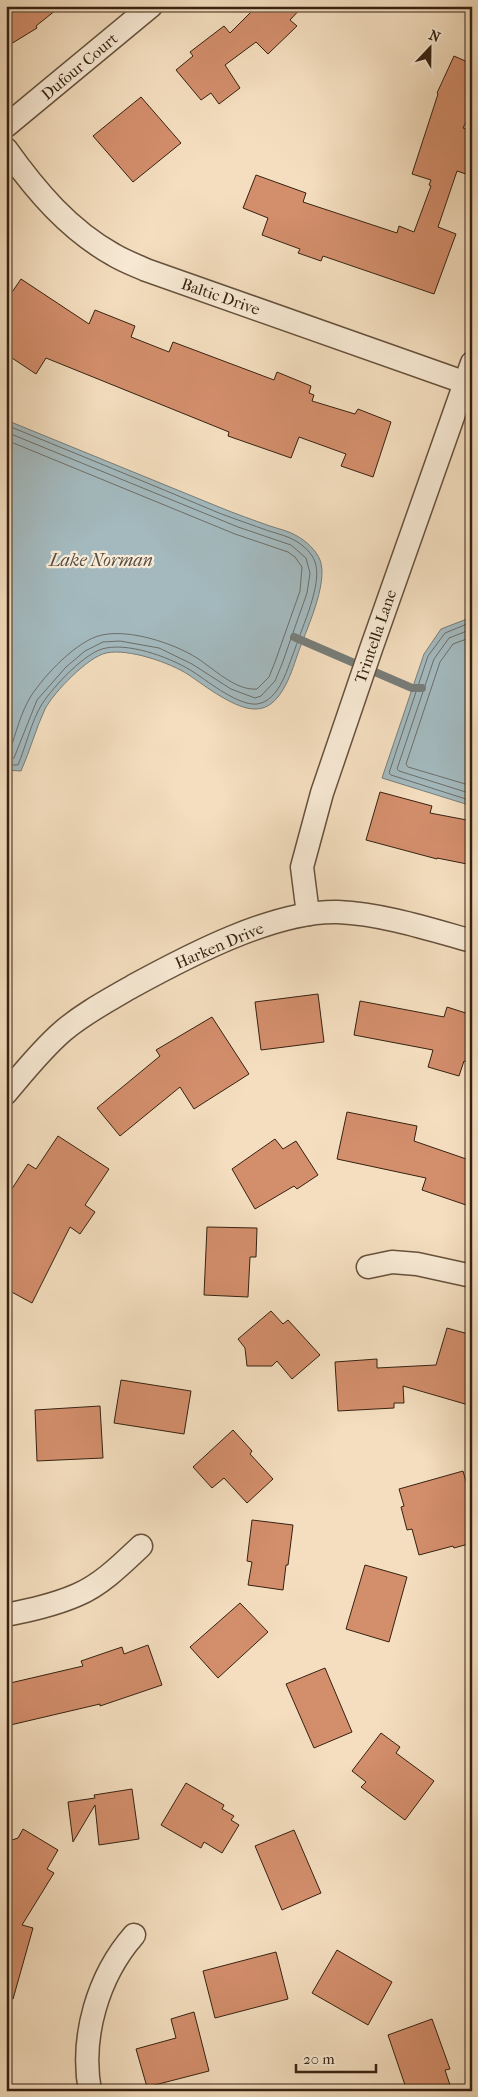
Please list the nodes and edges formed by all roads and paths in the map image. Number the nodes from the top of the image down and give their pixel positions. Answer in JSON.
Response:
{"nodes":[{"id":1,"x":151,"y":6,"type":"edge"},
{"id":2,"x":6,"y":126,"type":"edge"},
{"id":3,"x":6,"y":150,"type":"edge"},
{"id":4,"x":470,"y":377,"type":"edge"},
{"id":5,"x":308,"y":914,"type":"junction"},
{"id":6,"x":472,"y":941,"type":"edge"},
{"id":7,"x":6,"y":1093,"type":"edge"},
{"id":8,"x":368,"y":1267,"type":"dead end"},
{"id":9,"x":472,"y":1276,"type":"edge"},
{"id":10,"x":141,"y":1546,"type":"dead end"},
{"id":11,"x":6,"y":1615,"type":"edge"},
{"id":12,"x":134,"y":1935,"type":"dead end"},
{"id":13,"x":90,"y":2091,"type":"edge"}],
"edges":[{"from":1,"to":2,"type":"street","name":"Dufour Court"},
{"from":3,"to":4,"type":"street","name":"Baltic Drive"},
{"from":4,"to":5,"type":"street","name":"Trintella Lane"},
{"from":5,"to":6,"type":"street","name":"Harken Drive"},
{"from":5,"to":7,"type":"street","name":"Harken Drive"},
{"from":8,"to":9,"type":"street"},
{"from":10,"to":11,"type":"street"},
{"from":12,"to":13,"type":"street"}]}
